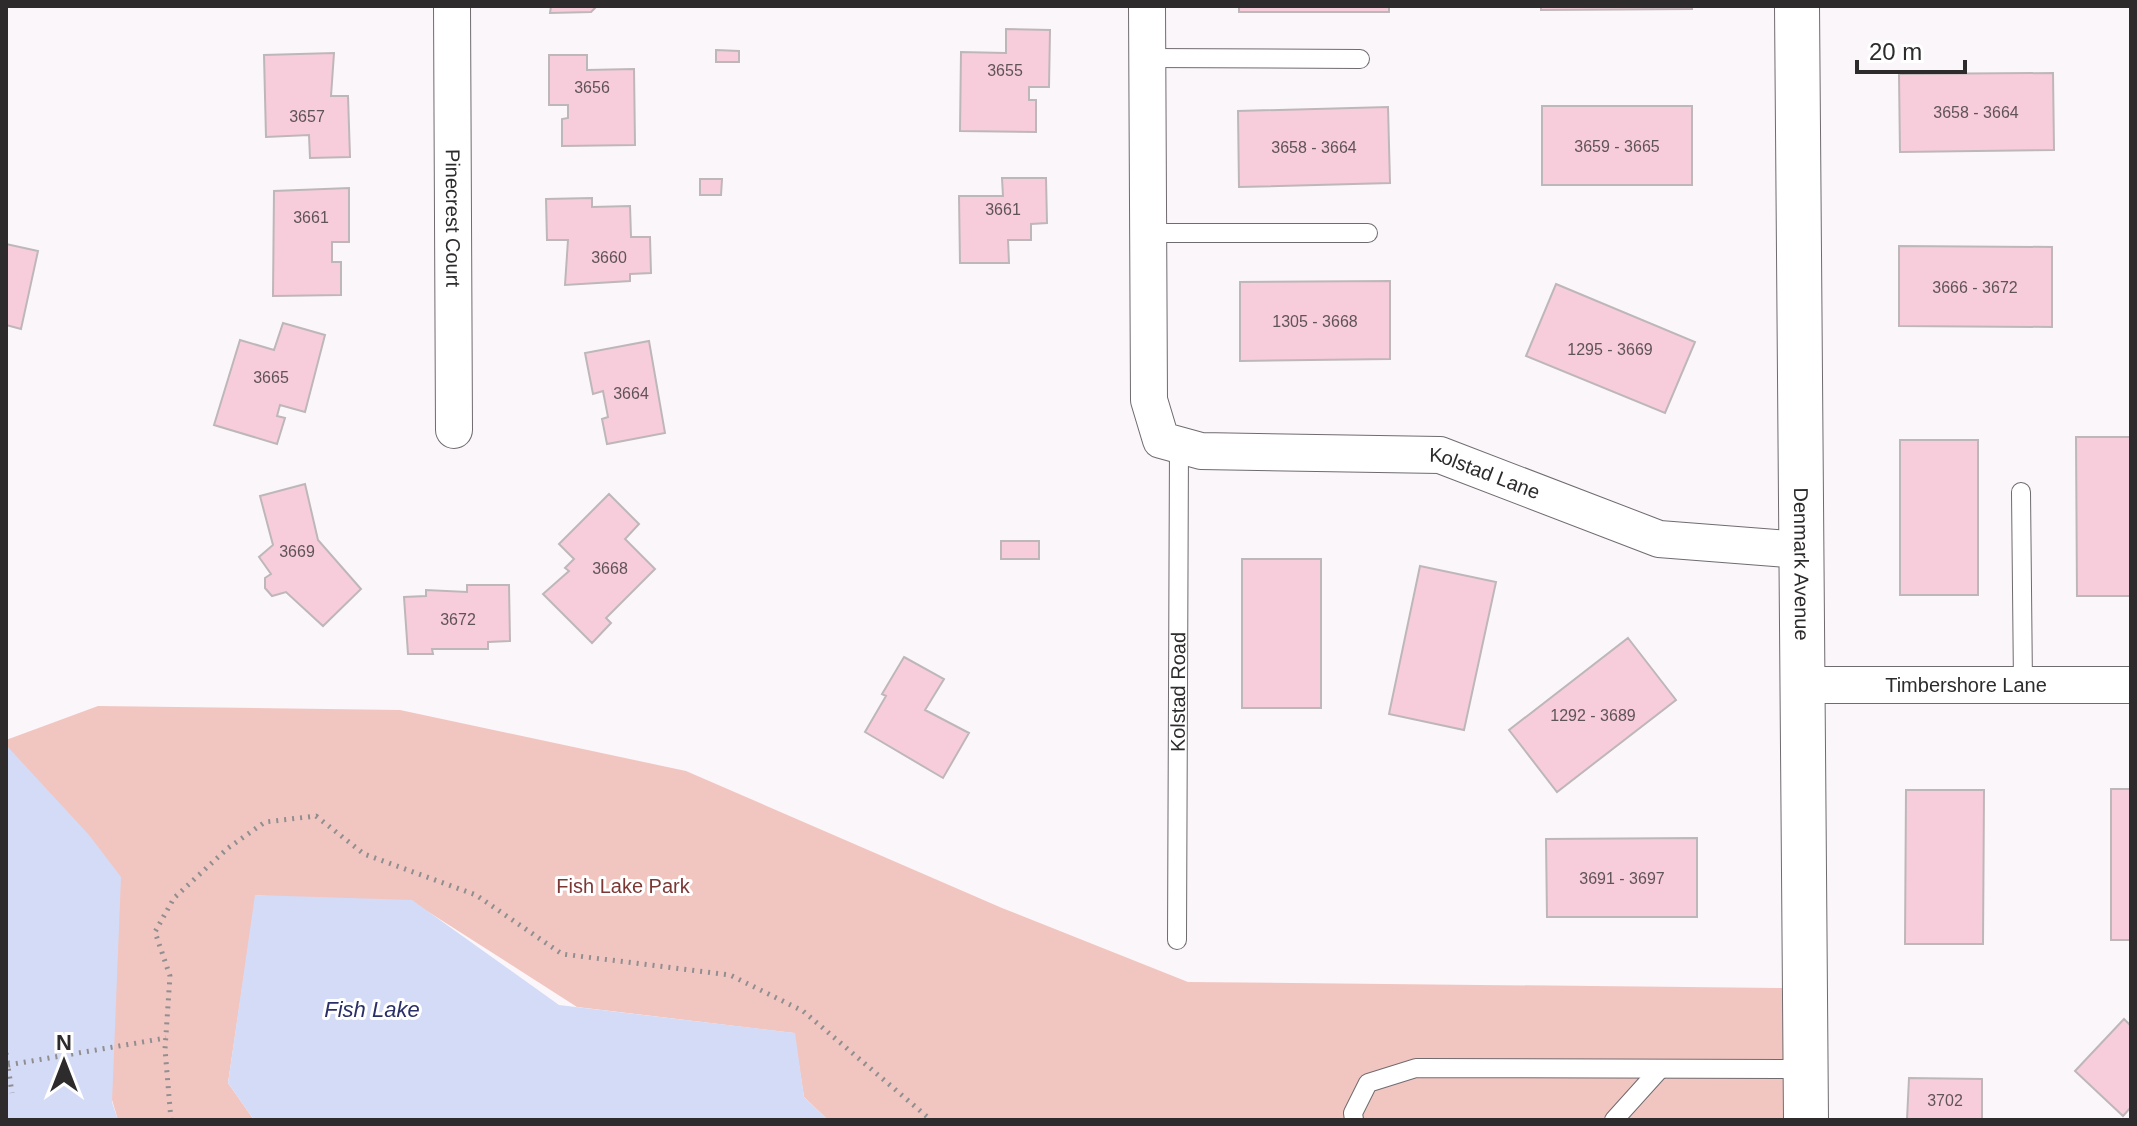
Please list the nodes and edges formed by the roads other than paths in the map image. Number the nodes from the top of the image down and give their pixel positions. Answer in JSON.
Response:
{"nodes":[{"id":1,"x":452,"y":6,"type":"edge"},
{"id":2,"x":1147,"y":6,"type":"edge"},
{"id":3,"x":1797,"y":6,"type":"edge"},
{"id":4,"x":1148,"y":58,"type":"junction"},
{"id":5,"x":1360,"y":59,"type":"dead end"},
{"id":6,"x":1148,"y":233,"type":"junction"},
{"id":7,"x":1368,"y":233,"type":"dead end"},
{"id":8,"x":454,"y":430,"type":"dead end"},
{"id":9,"x":1170,"y":443,"type":"junction"},
{"id":10,"x":2021,"y":492,"type":"dead end"},
{"id":11,"x":1801,"y":550,"type":"junction"},
{"id":12,"x":1802,"y":685,"type":"junction"},
{"id":13,"x":2023,"y":685,"type":"junction"},
{"id":14,"x":2131,"y":685,"type":"edge"},
{"id":15,"x":1177,"y":940,"type":"dead end"},
{"id":16,"x":1660,"y":1069,"type":"junction"},
{"id":17,"x":1805,"y":1069,"type":"junction"},
{"id":18,"x":1354,"y":1120,"type":"edge"},
{"id":19,"x":1614,"y":1120,"type":"edge"},
{"id":20,"x":1806,"y":1120,"type":"edge"}],
"edges":[{"from":1,"to":8,"type":"street","name":"Pinecrest Court"},
{"from":2,"to":4,"type":"street","name":"Kolstad Road"},
{"from":3,"to":11,"type":"street","name":"Denmark Avenue"},
{"from":4,"to":5,"type":"lane"},
{"from":4,"to":6,"type":"street","name":"Kolstad Road"},
{"from":6,"to":7,"type":"lane"},
{"from":6,"to":9,"type":"street","name":"Kolstad Road"},
{"from":9,"to":11,"type":"street","name":"Kolstad Lane"},
{"from":9,"to":15,"type":"lane","name":"Kolstad Road"},
{"from":10,"to":13,"type":"lane"},
{"from":11,"to":12,"type":"street","name":"Denmark Avenue"},
{"from":12,"to":13,"type":"street","name":"Timbershore Lane"},
{"from":12,"to":17,"type":"street","name":"Denmark Avenue"},
{"from":13,"to":14,"type":"street","name":"Timbershore Lane"},
{"from":16,"to":17,"type":"lane"},
{"from":16,"to":18,"type":"lane"},
{"from":16,"to":19,"type":"lane"},
{"from":17,"to":20,"type":"street","name":"Denmark Avenue"}]}
